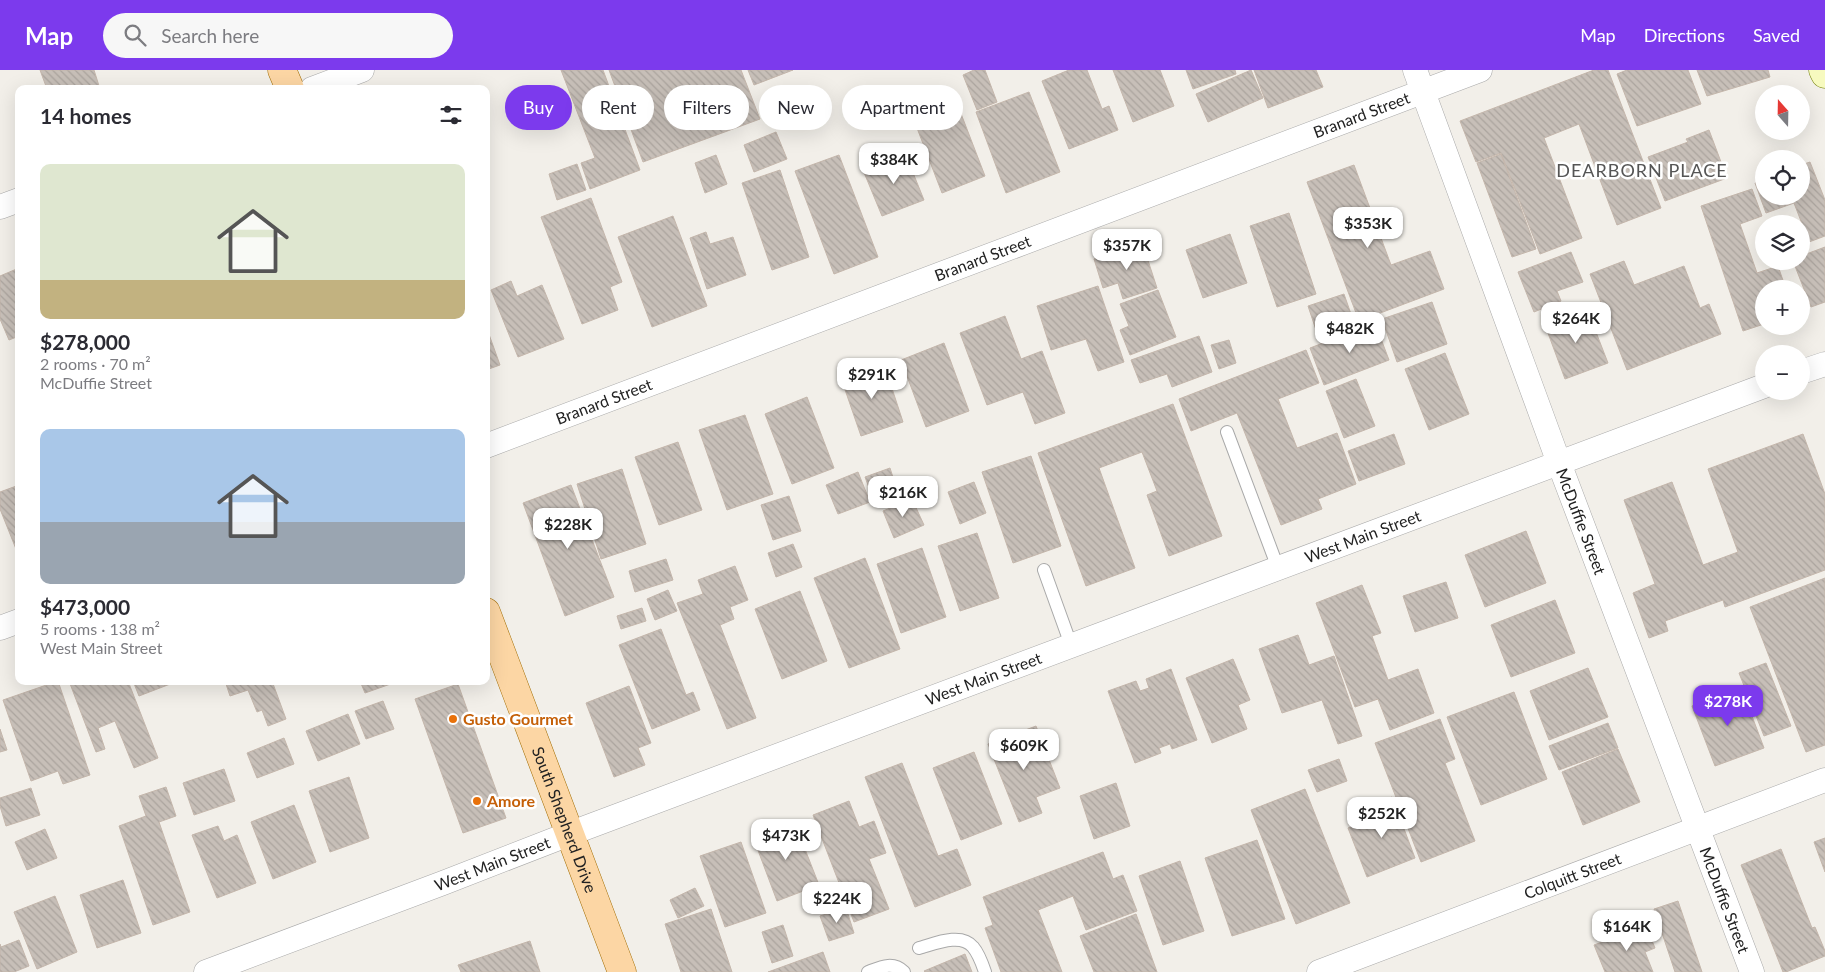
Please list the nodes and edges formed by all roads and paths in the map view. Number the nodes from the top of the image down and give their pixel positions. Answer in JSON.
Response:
{"nodes":[{"id":1,"x":282,"y":70,"type":"edge"},
{"id":2,"x":362,"y":70,"type":"edge"},
{"id":3,"x":1480,"y":70,"type":"edge"},
{"id":4,"x":1824,"y":70,"type":"edge"},
{"id":5,"x":1825,"y":74,"type":"edge"},
{"id":6,"x":1419,"y":81,"type":"edge"},
{"id":7,"x":288,"y":85,"type":"edge"},
{"id":8,"x":323,"y":85,"type":"edge"},
{"id":9,"x":15,"y":201,"type":"edge"},
{"id":10,"x":0,"y":207,"type":"edge"},
{"id":11,"x":1825,"y":364,"type":"edge"},
{"id":12,"x":1810,"y":369,"type":"edge"},
{"id":13,"x":1755,"y":389,"type":"edge"},
{"id":14,"x":1228,"y":432,"type":"dead end"},
{"id":15,"x":490,"y":444,"type":"edge"},
{"id":16,"x":1559,"y":463,"type":"junction"},
{"id":17,"x":1278,"y":568,"type":"junction"},
{"id":18,"x":1044,"y":570,"type":"dead end"},
{"id":19,"x":15,"y":622,"type":"edge"},
{"id":20,"x":490,"y":623,"type":"edge"},
{"id":21,"x":0,"y":628,"type":"edge"},
{"id":22,"x":1071,"y":645,"type":"junction"},
{"id":23,"x":1825,"y":780,"type":"edge"},
{"id":24,"x":1698,"y":828,"type":"junction"},
{"id":25,"x":569,"y":834,"type":"junction"},
{"id":26,"x":919,"y":948,"type":"dead end"},
{"id":27,"x":206,"y":972,"type":"edge"},
{"id":28,"x":622,"y":972,"type":"edge"},
{"id":29,"x":868,"y":972,"type":"edge"},
{"id":30,"x":904,"y":972,"type":"edge"},
{"id":31,"x":985,"y":972,"type":"edge"},
{"id":32,"x":1319,"y":972,"type":"edge"},
{"id":33,"x":1752,"y":972,"type":"edge"}],
"edges":[{"from":1,"to":7,"type":"main road"},
{"from":2,"to":8,"type":"street"},
{"from":3,"to":6,"type":"street","name":"Branard Street"},
{"from":4,"to":5,"type":"street"},
{"from":6,"to":15,"type":"street","name":"Branard Street"},
{"from":6,"to":16,"type":"street","name":"McDuffie Street"},
{"from":9,"to":10,"type":"street"},
{"from":11,"to":12,"type":"street"},
{"from":13,"to":16,"type":"street","name":"West Main Street"},
{"from":14,"to":17,"type":"lane"},
{"from":16,"to":17,"type":"street","name":"West Main Street"},
{"from":16,"to":24,"type":"street","name":"McDuffie Street"},
{"from":17,"to":22,"type":"street","name":"West Main Street"},
{"from":18,"to":22,"type":"lane"},
{"from":19,"to":21,"type":"street"},
{"from":20,"to":25,"type":"main road","name":"South Shepherd Drive"},
{"from":22,"to":25,"type":"street","name":"West Main Street"},
{"from":23,"to":24,"type":"street","name":"Colquitt Street"},
{"from":24,"to":32,"type":"street","name":"Colquitt Street"},
{"from":24,"to":33,"type":"street","name":"McDuffie Street"},
{"from":25,"to":27,"type":"street","name":"West Main Street"},
{"from":25,"to":28,"type":"main road","name":"South Shepherd Drive"},
{"from":26,"to":31,"type":"lane"},
{"from":29,"to":30,"type":"lane"}]}
